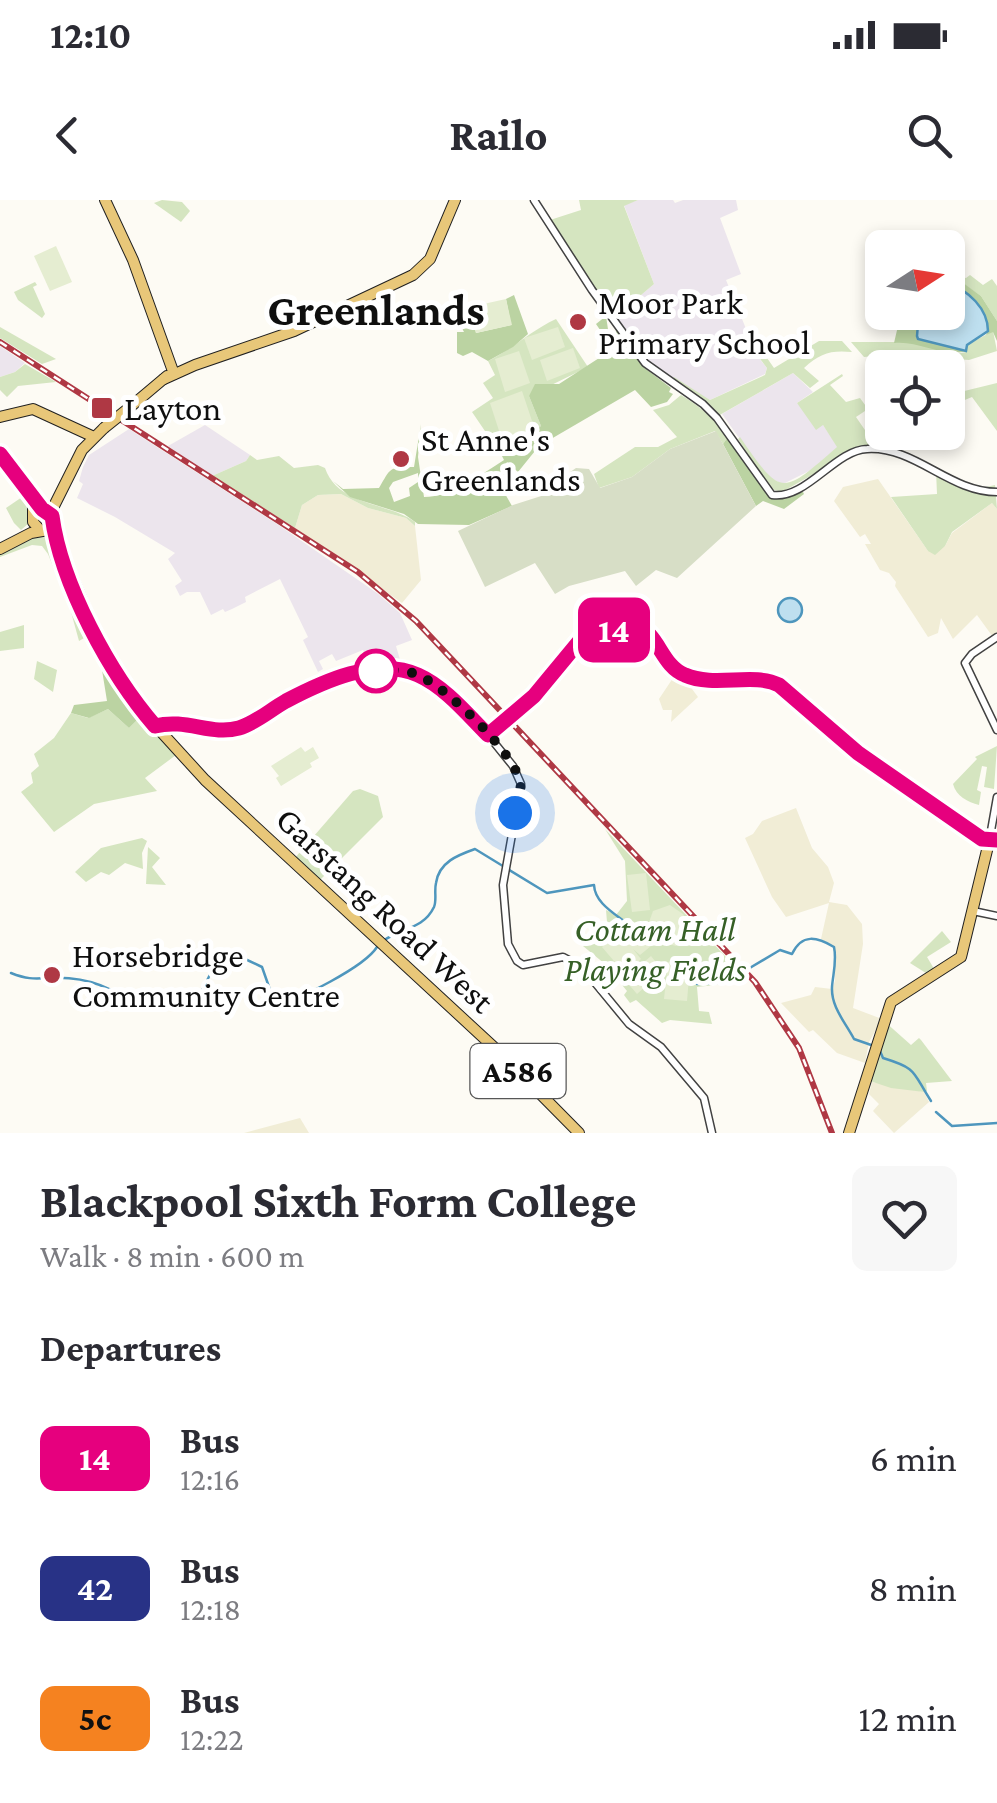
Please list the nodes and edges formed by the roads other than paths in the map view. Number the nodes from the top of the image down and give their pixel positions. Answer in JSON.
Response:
{"nodes":[{"id":1,"x":105,"y":200,"type":"edge"},
{"id":2,"x":455,"y":200,"type":"edge"},
{"id":3,"x":534,"y":200,"type":"edge"},
{"id":4,"x":169,"y":370,"type":"junction"},
{"id":5,"x":0,"y":417,"type":"edge"},
{"id":6,"x":96,"y":433,"type":"junction"},
{"id":7,"x":0,"y":454,"type":"edge"},
{"id":8,"x":997,"y":492,"type":"edge"},
{"id":9,"x":33,"y":497,"type":"junction"},
{"id":10,"x":50,"y":514,"type":"junction"},
{"id":11,"x":33,"y":520,"type":"junction"},
{"id":12,"x":41,"y":531,"type":"junction"},
{"id":13,"x":56,"y":541,"type":"junction"},
{"id":14,"x":0,"y":547,"type":"edge"},
{"id":15,"x":997,"y":637,"type":"edge"},
{"id":16,"x":160,"y":727,"type":"junction"},
{"id":17,"x":997,"y":730,"type":"edge"},
{"id":18,"x":488,"y":735,"type":"junction"},
{"id":19,"x":997,"y":796,"type":"edge"},
{"id":20,"x":993,"y":841,"type":"edge"},
{"id":21,"x":974,"y":911,"type":"junction"},
{"id":22,"x":997,"y":916,"type":"edge"},
{"id":23,"x":579,"y":1133,"type":"edge"},
{"id":24,"x":712,"y":1133,"type":"edge"},
{"id":25,"x":849,"y":1133,"type":"edge"}],
"edges":[{"from":1,"to":4,"type":"main road"},
{"from":2,"to":4,"type":"main road"},
{"from":3,"to":8,"type":"street"},
{"from":4,"to":6,"type":"main road","bridge":true},
{"from":5,"to":6,"type":"main road"},
{"from":6,"to":10,"type":"main road"},
{"from":7,"to":9,"type":"main road","number":"A586"},
{"from":9,"to":10,"type":"main road","number":"A586"},
{"from":9,"to":11,"type":"main road"},
{"from":10,"to":11,"type":"main road"},
{"from":10,"to":12,"type":"main road"},
{"from":10,"to":13,"type":"main road","number":"A586"},
{"from":11,"to":12,"type":"main road"},
{"from":11,"to":14,"type":"main road"},
{"from":12,"to":13,"type":"main road"},
{"from":12,"to":14,"type":"main road"},
{"from":13,"to":16,"type":"main road","number":"A586"},
{"from":15,"to":17,"type":"street"},
{"from":16,"to":18,"type":"main road"},
{"from":16,"to":23,"type":"main road","name":"Garstang Road West","number":"A586"},
{"from":18,"to":20,"type":"main road"},
{"from":18,"to":24,"type":"street"},
{"from":19,"to":20,"type":"street"},
{"from":20,"to":21,"type":"main road"},
{"from":21,"to":22,"type":"street"},
{"from":21,"to":25,"type":"main road"}]}
